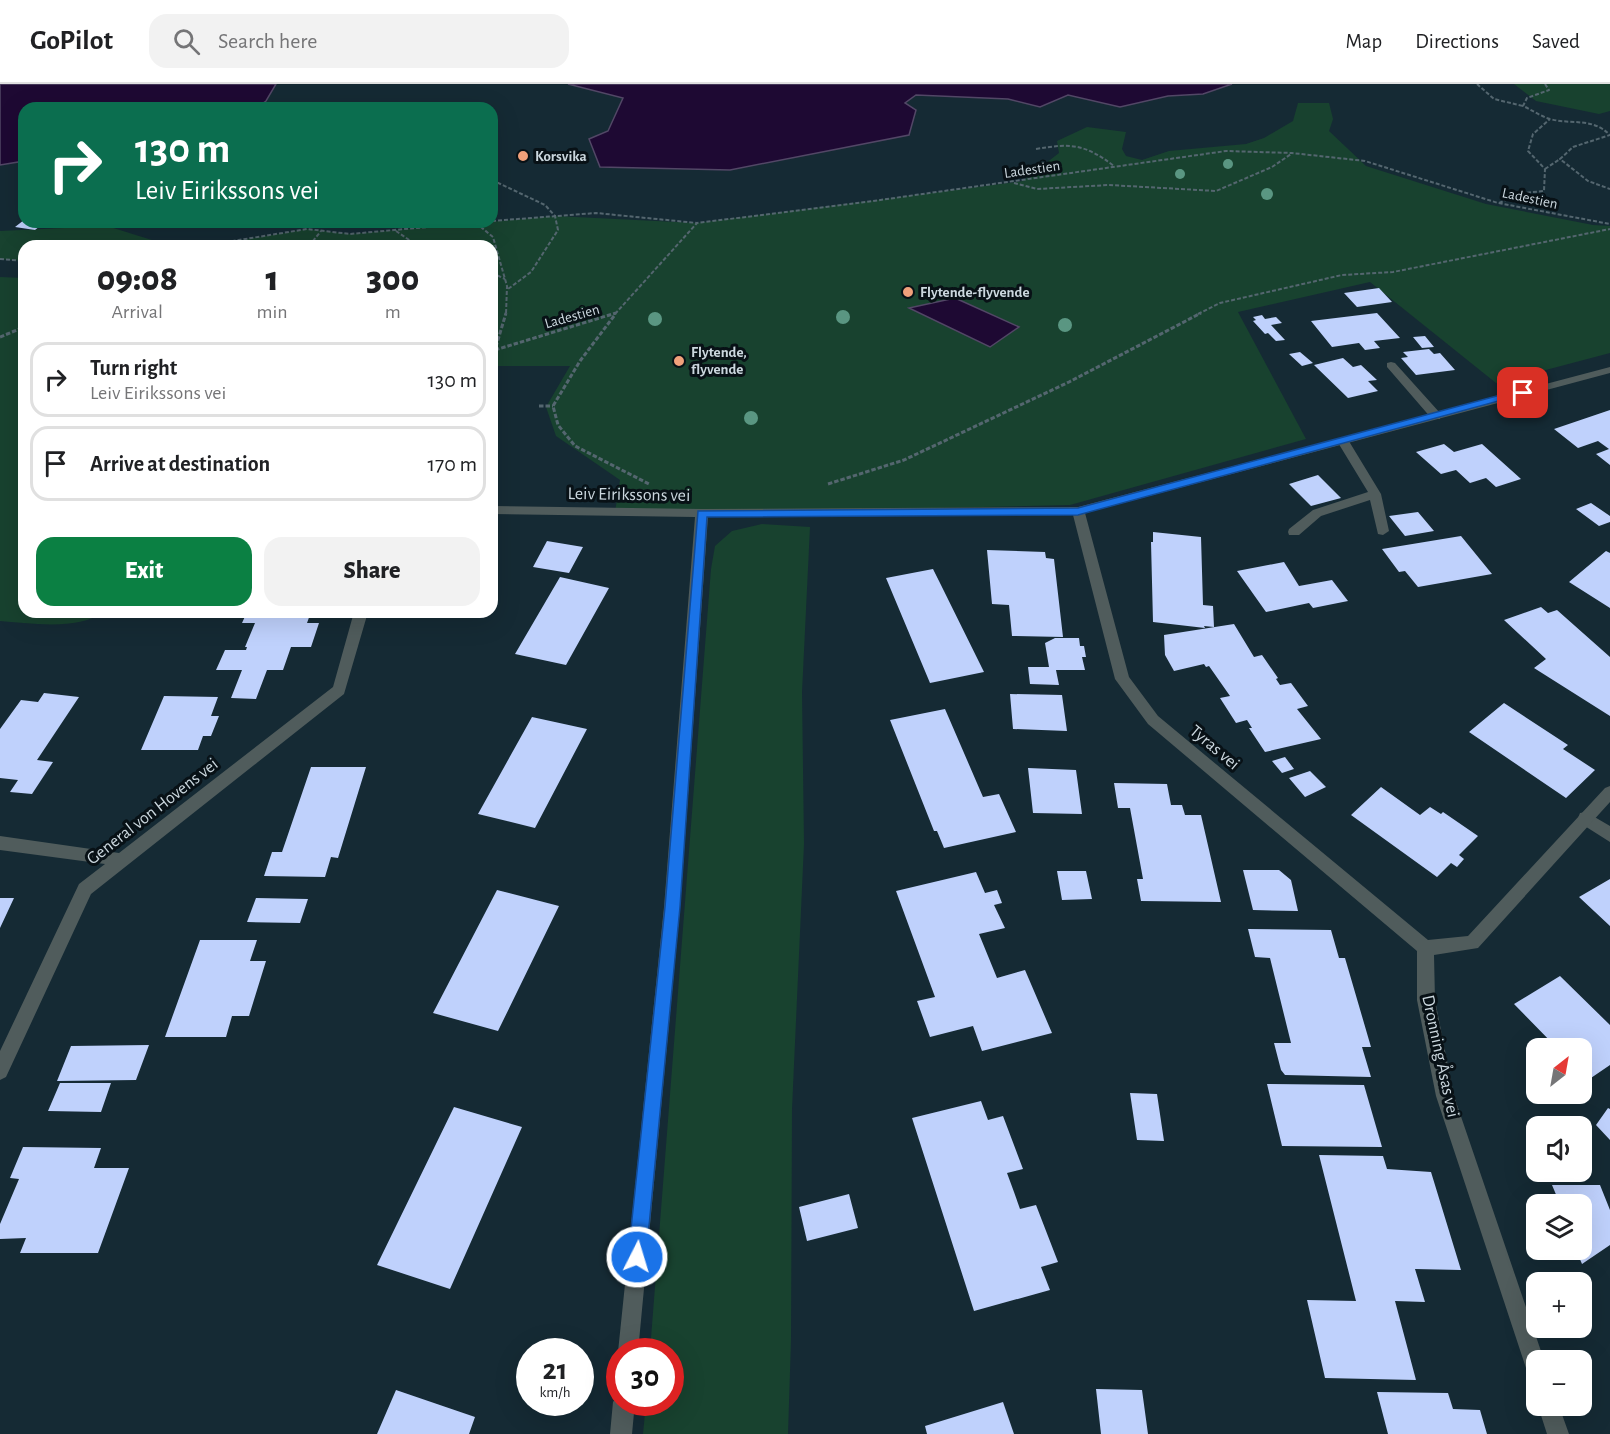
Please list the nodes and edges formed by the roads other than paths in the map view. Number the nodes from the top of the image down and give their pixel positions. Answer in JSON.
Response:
{"nodes":[{"id":1,"x":1391,"y":365,"type":"dead end"},
{"id":2,"x":1610,"y":370,"type":"edge"},
{"id":3,"x":1436,"y":416,"type":"junction"},
{"id":4,"x":1343,"y":441,"type":"junction"},
{"id":5,"x":1375,"y":494,"type":"junction"},
{"id":6,"x":498,"y":510,"type":"edge"},
{"id":7,"x":1078,"y":512,"type":"junction"},
{"id":8,"x":702,"y":513,"type":"junction"},
{"id":9,"x":1383,"y":531,"type":"dead end"},
{"id":10,"x":1294,"y":532,"type":"dead end"},
{"id":11,"x":359,"y":618,"type":"edge"},
{"id":12,"x":1610,"y":792,"type":"edge"},
{"id":13,"x":1586,"y":818,"type":"junction"},
{"id":14,"x":1610,"y":835,"type":"edge"},
{"id":15,"x":0,"y":843,"type":"edge"},
{"id":16,"x":121,"y":860,"type":"junction"},
{"id":17,"x":1425,"y":948,"type":"junction"},
{"id":18,"x":0,"y":1071,"type":"edge"},
{"id":19,"x":629,"y":1338,"type":"edge"},
{"id":20,"x":1530,"y":1350,"type":"edge"},
{"id":21,"x":623,"y":1416,"type":"edge"},
{"id":22,"x":1552,"y":1416,"type":"edge"},
{"id":23,"x":621,"y":1434,"type":"edge"},
{"id":24,"x":1558,"y":1434,"type":"edge"}],
"edges":[{"from":1,"to":3,"type":"street"},
{"from":2,"to":3,"type":"street","name":"Leiv Eirikssons vei"},
{"from":3,"to":4,"type":"street","name":"Leiv Eirikssons vei"},
{"from":4,"to":5,"type":"street"},
{"from":4,"to":7,"type":"street","name":"Leiv Eirikssons vei"},
{"from":5,"to":9,"type":"street"},
{"from":5,"to":10,"type":"street"},
{"from":6,"to":8,"type":"street","name":"Leiv Eirikssons vei"},
{"from":7,"to":8,"type":"street","name":"Leiv Eirikssons vei"},
{"from":7,"to":17,"type":"street","name":"Tyras vei"},
{"from":8,"to":19,"type":"street"},
{"from":11,"to":16,"type":"street","name":"General von Hovens vei"},
{"from":12,"to":13,"type":"street"},
{"from":13,"to":14,"type":"street"},
{"from":13,"to":17,"type":"street"},
{"from":15,"to":16,"type":"street"},
{"from":16,"to":18,"type":"street","name":"General von Hovens vei"},
{"from":17,"to":20,"type":"street","name":"Dronning Åsas vei"},
{"from":21,"to":23,"type":"street"},
{"from":22,"to":24,"type":"street"}]}
